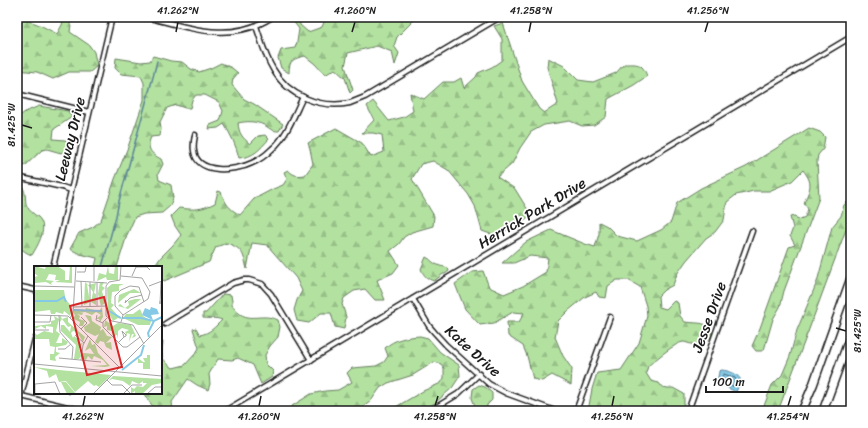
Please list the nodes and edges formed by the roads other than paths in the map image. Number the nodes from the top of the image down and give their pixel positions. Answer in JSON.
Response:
{"nodes":[{"id":1,"x":112,"y":17,"type":"edge"},
{"id":2,"x":146,"y":17,"type":"edge"},
{"id":3,"x":272,"y":17,"type":"edge"},
{"id":4,"x":500,"y":17,"type":"edge"},
{"id":5,"x":256,"y":26,"type":"junction"},
{"id":6,"x":851,"y":37,"type":"edge"},
{"id":7,"x":17,"y":94,"type":"edge"},
{"id":8,"x":303,"y":97,"type":"junction"},
{"id":9,"x":90,"y":112,"type":"junction"},
{"id":10,"x":195,"y":136,"type":"dead end"},
{"id":11,"x":17,"y":177,"type":"edge"},
{"id":12,"x":71,"y":190,"type":"junction"},
{"id":13,"x":752,"y":231,"type":"dead end"},
{"id":14,"x":53,"y":266,"type":"edge"},
{"id":15,"x":851,"y":278,"type":"edge"},
{"id":16,"x":17,"y":286,"type":"edge"},
{"id":17,"x":34,"y":290,"type":"edge"},
{"id":18,"x":413,"y":299,"type":"junction"},
{"id":19,"x":610,"y":317,"type":"dead end"},
{"id":20,"x":164,"y":324,"type":"dead end"},
{"id":21,"x":851,"y":334,"type":"edge"},
{"id":22,"x":34,"y":342,"type":"edge"},
{"id":23,"x":311,"y":360,"type":"junction"},
{"id":24,"x":479,"y":374,"type":"junction"},
{"id":25,"x":19,"y":395,"type":"edge"},
{"id":26,"x":84,"y":411,"type":"edge"},
{"id":27,"x":225,"y":411,"type":"edge"},
{"id":28,"x":430,"y":411,"type":"edge"},
{"id":29,"x":555,"y":411,"type":"edge"},
{"id":30,"x":576,"y":411,"type":"edge"},
{"id":31,"x":688,"y":411,"type":"edge"},
{"id":32,"x":802,"y":411,"type":"edge"},
{"id":33,"x":823,"y":411,"type":"edge"}],
"edges":[{"from":1,"to":9,"type":"street","name":"Leeway Drive"},
{"from":2,"to":5,"type":"street"},
{"from":3,"to":5,"type":"street"},
{"from":4,"to":8,"type":"street"},
{"from":5,"to":8,"type":"street"},
{"from":6,"to":18,"type":"street","name":"Herrick Park Drive"},
{"from":7,"to":9,"type":"street"},
{"from":8,"to":10,"type":"street"},
{"from":9,"to":12,"type":"street","name":"Leeway Drive"},
{"from":11,"to":12,"type":"street"},
{"from":12,"to":14,"type":"street","name":"Leeway Drive"},
{"from":13,"to":31,"type":"street","name":"Jesse Drive"},
{"from":15,"to":32,"type":"highway"},
{"from":16,"to":17,"type":"street"},
{"from":18,"to":23,"type":"street","name":"Herrick Park Drive"},
{"from":18,"to":24,"type":"street","name":"Kate Drive"},
{"from":19,"to":30,"type":"street"},
{"from":20,"to":23,"type":"street"},
{"from":21,"to":33,"type":"highway"},
{"from":22,"to":25,"type":"street"},
{"from":23,"to":27,"type":"street","name":"Herrick Park Drive"},
{"from":24,"to":28,"type":"street"},
{"from":24,"to":29,"type":"street","name":"Kate Drive"},
{"from":25,"to":26,"type":"street"}]}
